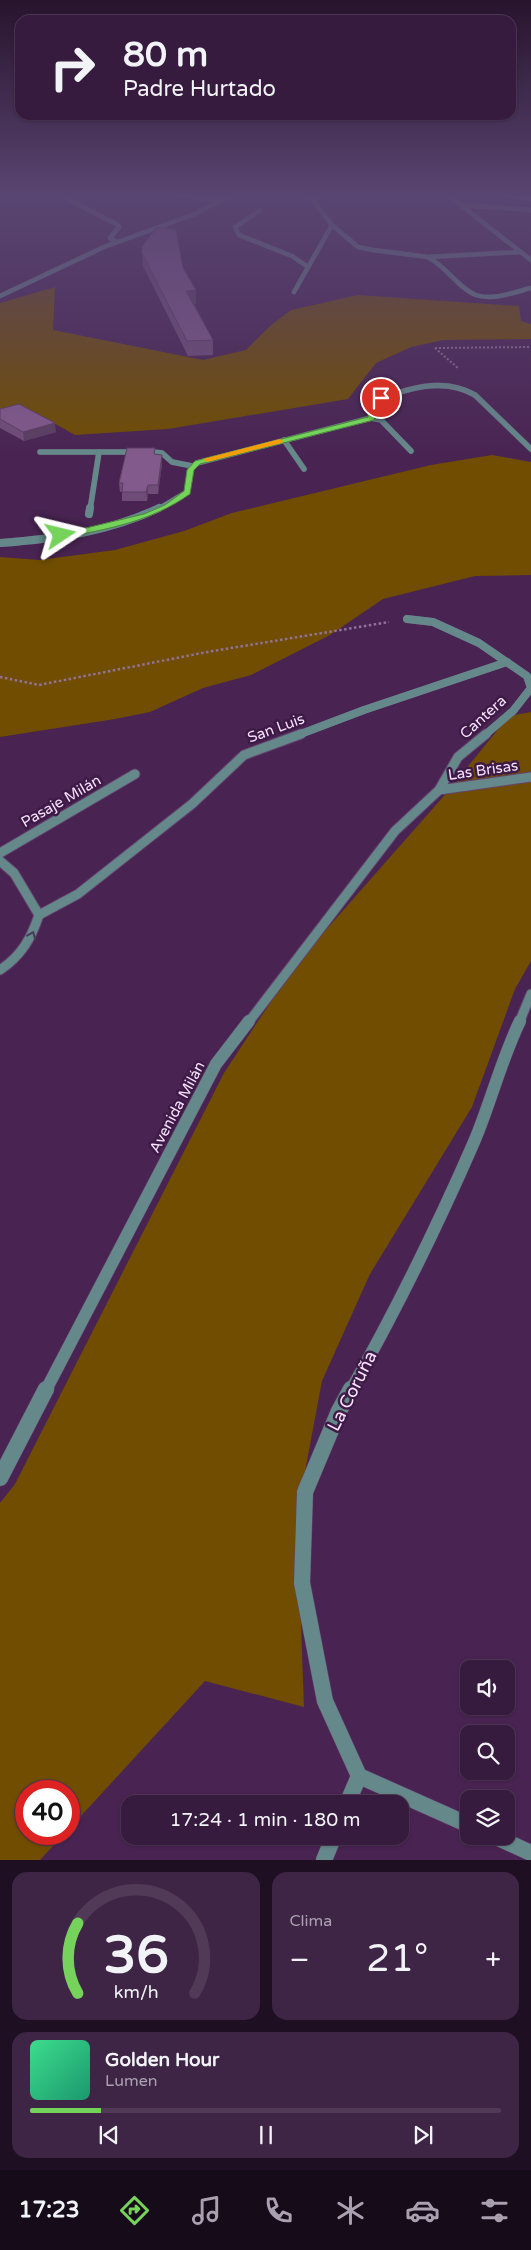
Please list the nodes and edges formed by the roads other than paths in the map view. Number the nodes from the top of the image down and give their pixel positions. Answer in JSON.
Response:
{"nodes":[{"id":1,"x":31,"y":282,"type":"edge"},
{"id":2,"x":300,"y":282,"type":"edge"},
{"id":3,"x":460,"y":282,"type":"edge"},
{"id":4,"x":531,"y":288,"type":"edge"},
{"id":5,"x":294,"y":292,"type":"dead end"},
{"id":6,"x":0,"y":296,"type":"edge"},
{"id":7,"x":371,"y":418,"type":"junction"},
{"id":8,"x":284,"y":440,"type":"junction"},
{"id":9,"x":531,"y":449,"type":"edge"},
{"id":10,"x":40,"y":452,"type":"dead end"},
{"id":11,"x":100,"y":452,"type":"junction"},
{"id":12,"x":411,"y":452,"type":"dead end"},
{"id":13,"x":192,"y":466,"type":"junction"},
{"id":14,"x":304,"y":469,"type":"dead end"},
{"id":15,"x":89,"y":514,"type":"dead end"},
{"id":16,"x":0,"y":543,"type":"edge"},
{"id":17,"x":407,"y":619,"type":"road end"},
{"id":18,"x":507,"y":662,"type":"junction"},
{"id":19,"x":135,"y":774,"type":"dead end"},
{"id":20,"x":531,"y":777,"type":"edge"},
{"id":21,"x":439,"y":790,"type":"junction"},
{"id":22,"x":0,"y":853,"type":"edge"},
{"id":23,"x":0,"y":861,"type":"edge"},
{"id":24,"x":40,"y":915,"type":"junction"},
{"id":25,"x":0,"y":970,"type":"edge"},
{"id":26,"x":531,"y":994,"type":"edge"},
{"id":27,"x":529,"y":1009,"type":"edge"},
{"id":28,"x":0,"y":1478,"type":"edge"},
{"id":29,"x":359,"y":1776,"type":"junction"},
{"id":30,"x":351,"y":1795,"type":"edge"},
{"id":31,"x":460,"y":1821,"type":"edge"},
{"id":32,"x":330,"y":1845,"type":"edge"},
{"id":33,"x":514,"y":1845,"type":"edge"},
{"id":34,"x":531,"y":1853,"type":"edge"},
{"id":35,"x":324,"y":1860,"type":"edge"}],
"edges":[{"from":1,"to":6,"type":"street"},
{"from":2,"to":5,"type":"street"},
{"from":3,"to":4,"type":"street"},
{"from":7,"to":8,"type":"street"},
{"from":7,"to":9,"type":"street"},
{"from":7,"to":12,"type":"street"},
{"from":8,"to":13,"type":"street"},
{"from":8,"to":14,"type":"street"},
{"from":10,"to":11,"type":"street"},
{"from":11,"to":13,"type":"street"},
{"from":11,"to":15,"type":"street"},
{"from":13,"to":16,"type":"street"},
{"from":17,"to":18,"type":"street","name":"Cantera"},
{"from":18,"to":21,"type":"street","name":"Cantera"},
{"from":18,"to":24,"type":"street","name":"San Luis"},
{"from":19,"to":22,"type":"street","name":"Pasaje Milán"},
{"from":20,"to":21,"type":"street","name":"Las Brisas"},
{"from":21,"to":28,"type":"street","name":"Avenida Milán"},
{"from":23,"to":24,"type":"street"},
{"from":25,"to":24,"type":"street","one_way":true},
{"from":26,"to":27,"type":"street","name":"La Coruña"},
{"from":27,"to":29,"type":"street","name":"La Coruña"},
{"from":29,"to":30,"type":"street"},
{"from":29,"to":31,"type":"street"},
{"from":32,"to":35,"type":"street"},
{"from":33,"to":34,"type":"street"}]}
